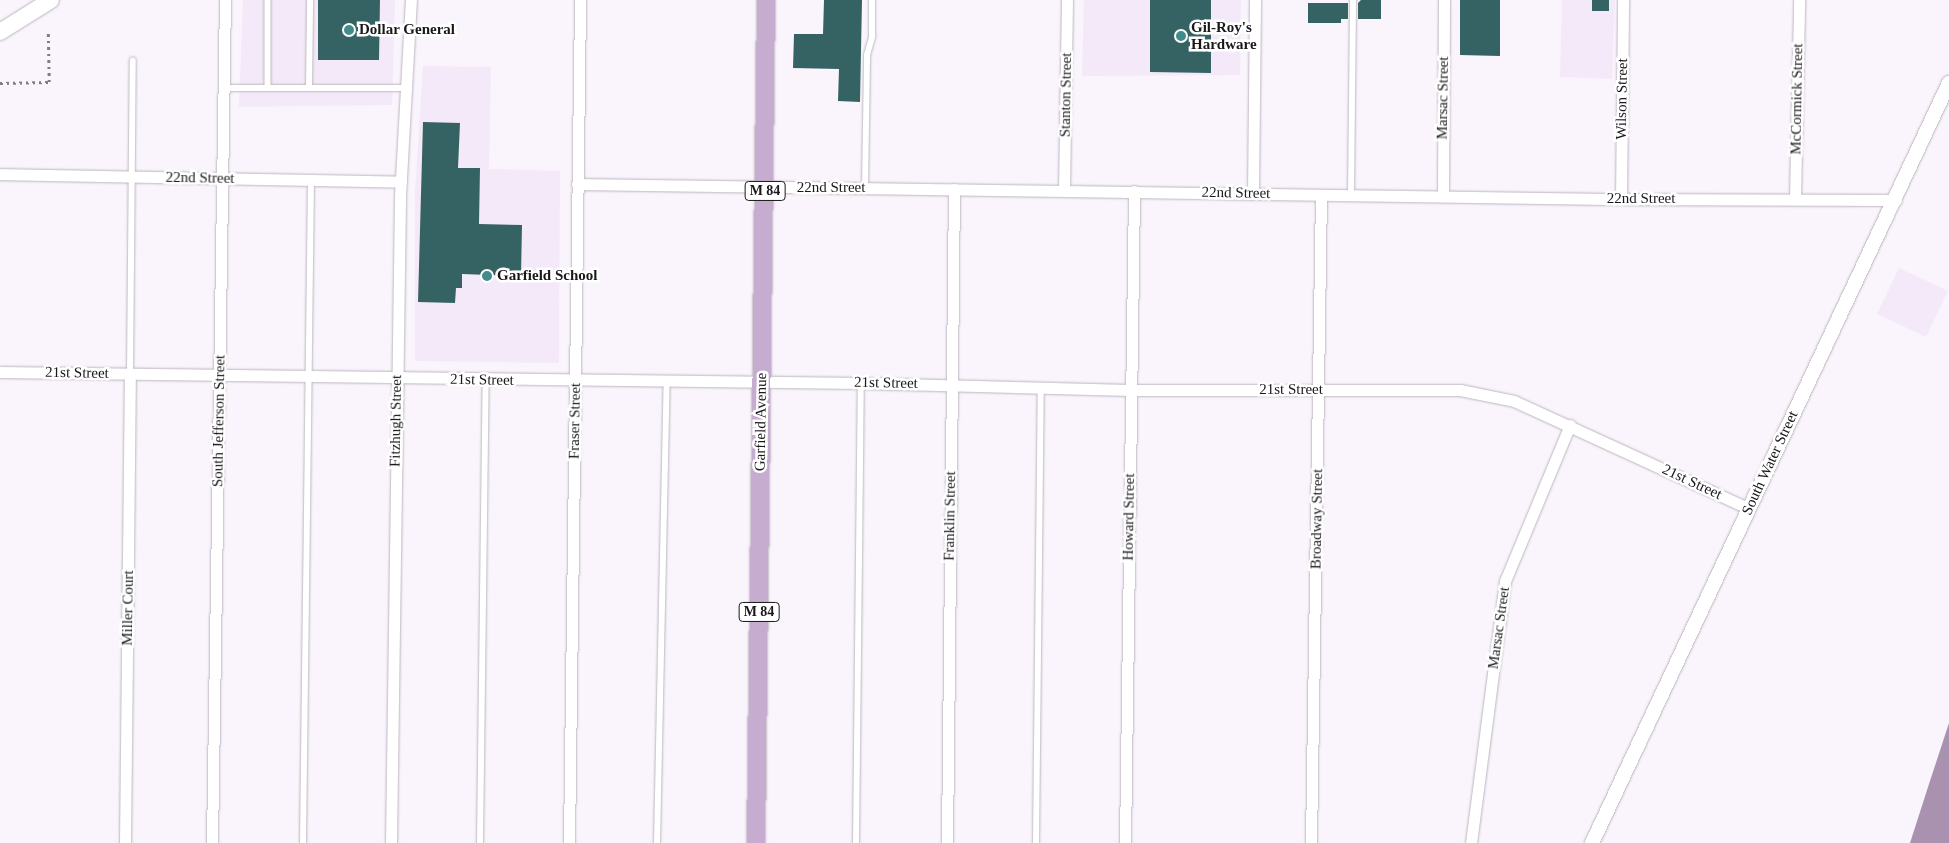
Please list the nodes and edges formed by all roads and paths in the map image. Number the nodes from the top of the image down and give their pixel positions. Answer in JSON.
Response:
{"nodes":[{"id":1,"x":51,"y":0,"type":"edge"},
{"id":2,"x":225,"y":0,"type":"edge"},
{"id":3,"x":268,"y":0,"type":"edge"},
{"id":4,"x":310,"y":0,"type":"edge"},
{"id":5,"x":411,"y":0,"type":"edge"},
{"id":6,"x":580,"y":0,"type":"edge"},
{"id":7,"x":766,"y":0,"type":"edge"},
{"id":8,"x":872,"y":0,"type":"edge"},
{"id":9,"x":1067,"y":0,"type":"edge"},
{"id":10,"x":1255,"y":0,"type":"edge"},
{"id":11,"x":1353,"y":0,"type":"edge"},
{"id":12,"x":1444,"y":0,"type":"edge"},
{"id":13,"x":1623,"y":0,"type":"edge"},
{"id":14,"x":1799,"y":0,"type":"edge"},
{"id":15,"x":3,"y":30,"type":"edge"},
{"id":16,"x":48,"y":31,"type":"dead end"},
{"id":17,"x":133,"y":61,"type":"dead end"},
{"id":18,"x":0,"y":83,"type":"edge"},
{"id":19,"x":1949,"y":83,"type":"edge"},
{"id":20,"x":223,"y":88,"type":"junction"},
{"id":21,"x":268,"y":88,"type":"junction"},
{"id":22,"x":310,"y":88,"type":"junction"},
{"id":23,"x":406,"y":88,"type":"junction"},
{"id":24,"x":0,"y":174,"type":"edge"},
{"id":25,"x":132,"y":176,"type":"junction"},
{"id":26,"x":222,"y":178,"type":"junction"},
{"id":27,"x":310,"y":179,"type":"junction"},
{"id":28,"x":401,"y":182,"type":"junction"},
{"id":29,"x":577,"y":184,"type":"junction"},
{"id":30,"x":765,"y":187,"type":"junction"},
{"id":31,"x":865,"y":188,"type":"junction"},
{"id":32,"x":954,"y":189,"type":"junction"},
{"id":33,"x":1064,"y":190,"type":"junction"},
{"id":34,"x":1134,"y":191,"type":"junction"},
{"id":35,"x":1253,"y":193,"type":"junction"},
{"id":36,"x":1321,"y":194,"type":"junction"},
{"id":37,"x":1351,"y":194,"type":"junction"},
{"id":38,"x":1443,"y":196,"type":"junction"},
{"id":39,"x":1621,"y":199,"type":"junction"},
{"id":40,"x":1796,"y":199,"type":"junction"},
{"id":41,"x":1896,"y":200,"type":"junction"},
{"id":42,"x":0,"y":372,"type":"edge"},
{"id":43,"x":130,"y":374,"type":"junction"},
{"id":44,"x":219,"y":376,"type":"junction"},
{"id":45,"x":310,"y":378,"type":"junction"},
{"id":46,"x":397,"y":378,"type":"junction"},
{"id":47,"x":486,"y":380,"type":"junction"},
{"id":48,"x":667,"y":381,"type":"junction"},
{"id":49,"x":762,"y":381,"type":"junction"},
{"id":50,"x":575,"y":382,"type":"junction"},
{"id":51,"x":861,"y":383,"type":"junction"},
{"id":52,"x":952,"y":385,"type":"junction"},
{"id":53,"x":1041,"y":388,"type":"junction"},
{"id":54,"x":1131,"y":390,"type":"junction"},
{"id":55,"x":1319,"y":391,"type":"junction"},
{"id":56,"x":1570,"y":425,"type":"junction"},
{"id":57,"x":1748,"y":508,"type":"junction"},
{"id":58,"x":125,"y":843,"type":"edge"},
{"id":59,"x":212,"y":843,"type":"edge"},
{"id":60,"x":303,"y":843,"type":"edge"},
{"id":61,"x":391,"y":843,"type":"edge"},
{"id":62,"x":480,"y":843,"type":"edge"},
{"id":63,"x":569,"y":843,"type":"edge"},
{"id":64,"x":657,"y":843,"type":"edge"},
{"id":65,"x":756,"y":843,"type":"edge"},
{"id":66,"x":856,"y":843,"type":"edge"},
{"id":67,"x":947,"y":843,"type":"edge"},
{"id":68,"x":1036,"y":843,"type":"edge"},
{"id":69,"x":1125,"y":843,"type":"edge"},
{"id":70,"x":1311,"y":843,"type":"edge"},
{"id":71,"x":1471,"y":843,"type":"edge"},
{"id":72,"x":1592,"y":843,"type":"edge"}],
"edges":[{"from":1,"to":15,"type":"main road"},
{"from":2,"to":20,"type":"street","name":"South Jefferson Street"},
{"from":3,"to":21,"type":"lane"},
{"from":4,"to":22,"type":"lane"},
{"from":5,"to":23,"type":"street","name":"Fitzhugh Street"},
{"from":6,"to":29,"type":"street","name":"Fraser Street"},
{"from":7,"to":30,"type":"main road","name":"Garfield Avenue","number":"M 84"},
{"from":8,"to":31,"type":"lane"},
{"from":9,"to":33,"type":"street","name":"Stanton Street"},
{"from":10,"to":35,"type":"street"},
{"from":11,"to":37,"type":"lane"},
{"from":12,"to":38,"type":"street","name":"Marsac Street"},
{"from":13,"to":39,"type":"street","name":"Wilson Street"},
{"from":14,"to":40,"type":"street","name":"McCormick Street"},
{"from":16,"to":18,"type":"path"},
{"from":17,"to":25,"type":"lane"},
{"from":19,"to":41,"type":"street","name":"South Water Street"},
{"from":20,"to":21,"type":"lane"},
{"from":20,"to":26,"type":"street","name":"South Jefferson Street"},
{"from":21,"to":22,"type":"lane"},
{"from":22,"to":23,"type":"lane"},
{"from":23,"to":28,"type":"street","name":"Fitzhugh Street"},
{"from":24,"to":25,"type":"street","name":"22nd Street"},
{"from":25,"to":26,"type":"street","name":"22nd Street"},
{"from":25,"to":43,"type":"lane"},
{"from":26,"to":27,"type":"street","name":"22nd Street"},
{"from":26,"to":44,"type":"street","name":"South Jefferson Street"},
{"from":27,"to":28,"type":"street","name":"22nd Street"},
{"from":27,"to":45,"type":"lane"},
{"from":28,"to":46,"type":"street","name":"Fitzhugh Street"},
{"from":29,"to":30,"type":"street","name":"22nd Street"},
{"from":29,"to":50,"type":"street","name":"Fraser Street"},
{"from":30,"to":31,"type":"street","name":"22nd Street"},
{"from":30,"to":49,"type":"main road","name":"Garfield Avenue","number":"M 84"},
{"from":31,"to":32,"type":"street","name":"22nd Street"},
{"from":32,"to":33,"type":"street","name":"22nd Street"},
{"from":32,"to":52,"type":"street","name":"Franklin Street"},
{"from":33,"to":34,"type":"street","name":"22nd Street"},
{"from":34,"to":35,"type":"street","name":"22nd Street"},
{"from":34,"to":54,"type":"street","name":"Howard Street"},
{"from":35,"to":36,"type":"street","name":"22nd Street"},
{"from":36,"to":37,"type":"street","name":"22nd Street"},
{"from":36,"to":55,"type":"street","name":"Broadway Street"},
{"from":37,"to":38,"type":"street","name":"22nd Street"},
{"from":38,"to":39,"type":"street","name":"22nd Street"},
{"from":39,"to":40,"type":"street","name":"22nd Street"},
{"from":40,"to":41,"type":"street","name":"22nd Street"},
{"from":41,"to":57,"type":"street","name":"South Water Street"},
{"from":42,"to":43,"type":"street","name":"21st Street"},
{"from":43,"to":44,"type":"street","name":"21st Street"},
{"from":43,"to":58,"type":"street","name":"Miller Court"},
{"from":44,"to":45,"type":"street","name":"21st Street"},
{"from":44,"to":59,"type":"street","name":"South Jefferson Street"},
{"from":45,"to":46,"type":"street","name":"21st Street"},
{"from":45,"to":60,"type":"lane"},
{"from":46,"to":47,"type":"street","name":"21st Street"},
{"from":46,"to":61,"type":"street","name":"Fitzhugh Street"},
{"from":47,"to":50,"type":"street","name":"21st Street"},
{"from":47,"to":62,"type":"lane"},
{"from":48,"to":49,"type":"street","name":"21st Street"},
{"from":48,"to":50,"type":"street","name":"21st Street"},
{"from":48,"to":64,"type":"lane"},
{"from":49,"to":51,"type":"street","name":"21st Street"},
{"from":49,"to":65,"type":"main road","name":"Garfield Avenue","number":"M 84"},
{"from":50,"to":63,"type":"street","name":"Fraser Street"},
{"from":51,"to":52,"type":"street","name":"21st Street"},
{"from":51,"to":66,"type":"lane"},
{"from":52,"to":53,"type":"street","name":"21st Street"},
{"from":52,"to":67,"type":"street","name":"Franklin Street"},
{"from":53,"to":54,"type":"street","name":"21st Street"},
{"from":53,"to":68,"type":"lane"},
{"from":54,"to":55,"type":"street","name":"21st Street"},
{"from":54,"to":69,"type":"street","name":"Howard Street"},
{"from":55,"to":56,"type":"street","name":"21st Street"},
{"from":55,"to":70,"type":"street","name":"Broadway Street"},
{"from":56,"to":57,"type":"street","name":"21st Street"},
{"from":56,"to":71,"type":"street","name":"Marsac Street"},
{"from":57,"to":72,"type":"street","name":"South Water Street"}]}
